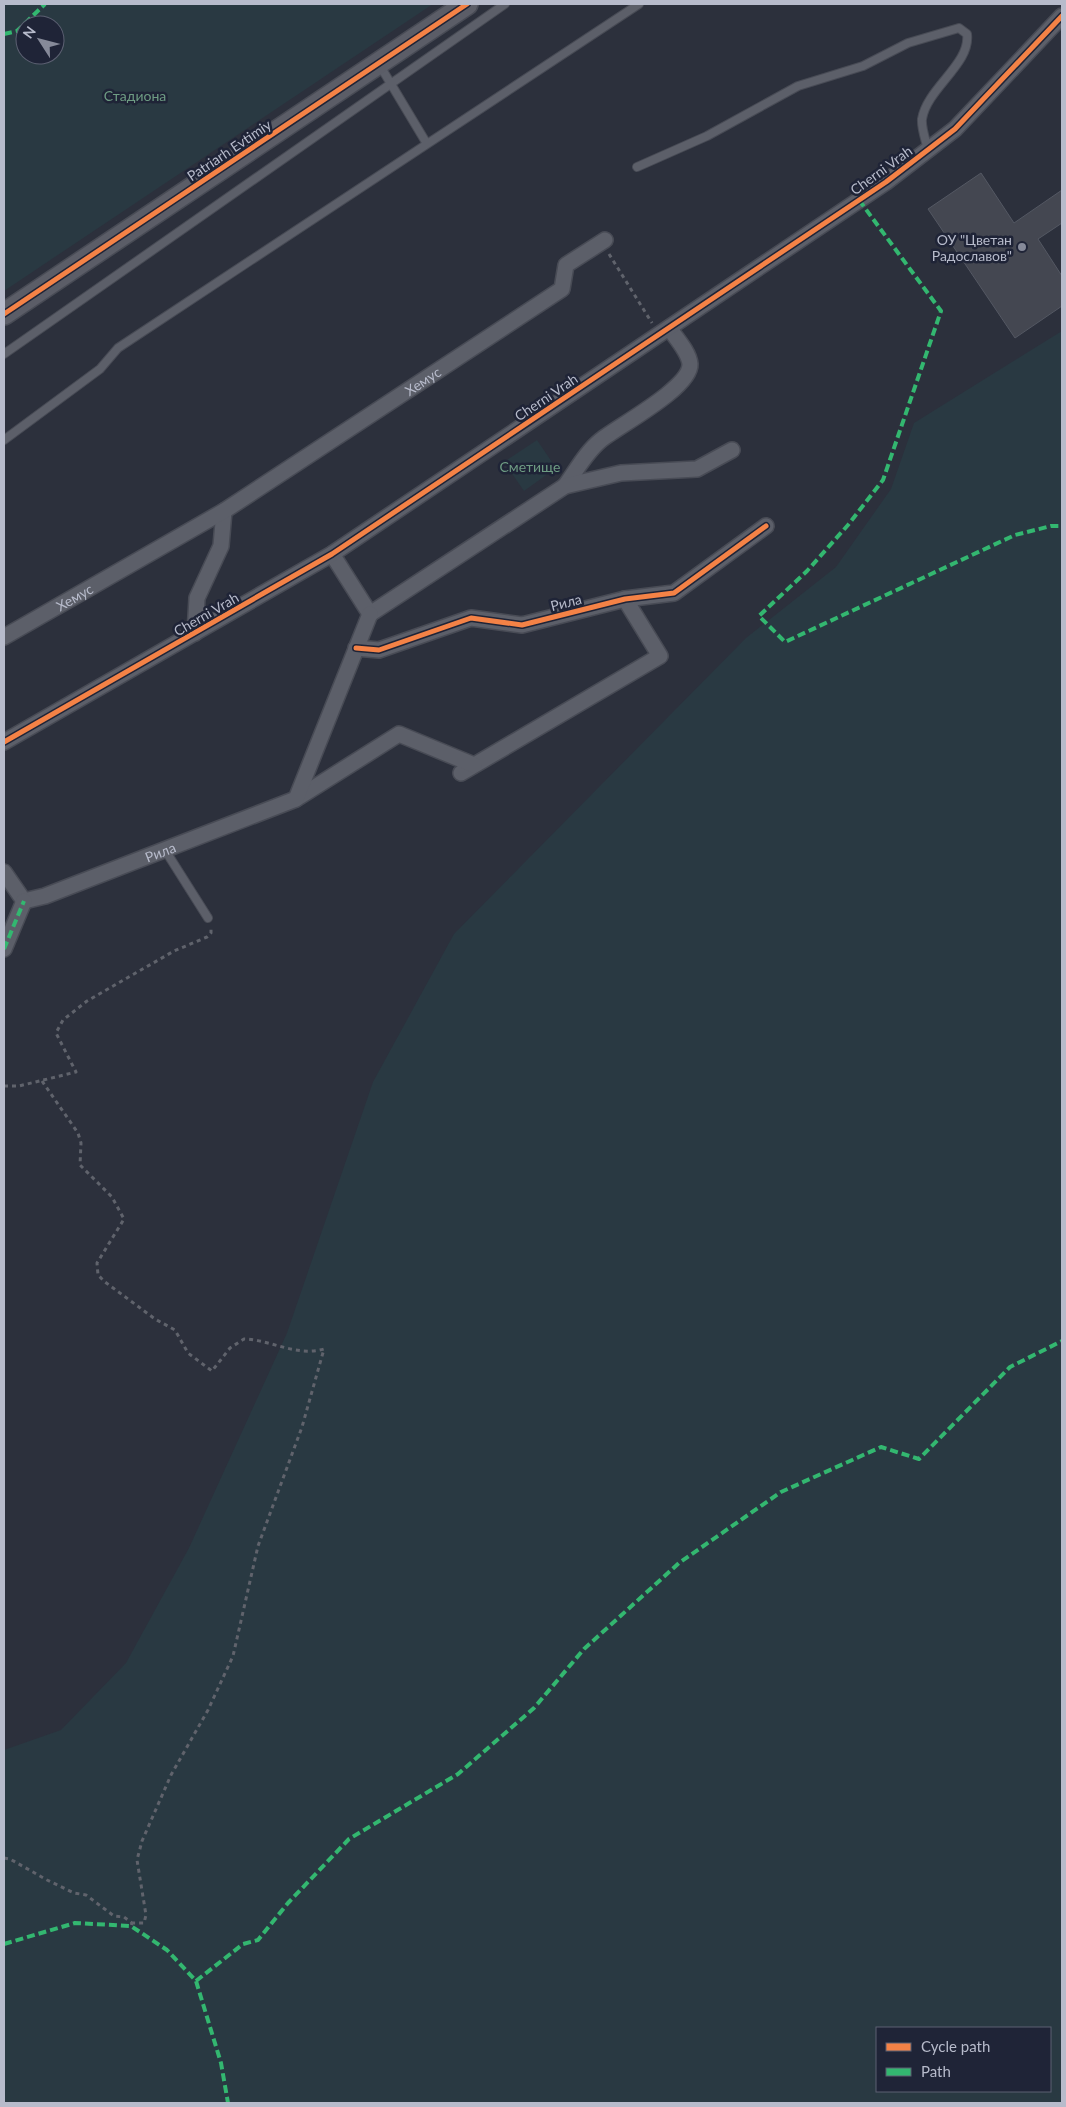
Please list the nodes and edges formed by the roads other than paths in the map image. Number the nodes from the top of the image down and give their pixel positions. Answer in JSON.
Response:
{"nodes":[{"id":1,"x":467,"y":4,"type":"edge"},
{"id":2,"x":505,"y":4,"type":"edge"},
{"id":3,"x":639,"y":4,"type":"edge"},
{"id":4,"x":1062,"y":16,"type":"edge"},
{"id":5,"x":378,"y":63,"type":"junction"},
{"id":6,"x":391,"y":85,"type":"junction"},
{"id":7,"x":427,"y":144,"type":"junction"},
{"id":8,"x":928,"y":150,"type":"junction"},
{"id":9,"x":637,"y":167,"type":"dead end"},
{"id":10,"x":603,"y":241,"type":"road end"},
{"id":11,"x":4,"y":314,"type":"edge"},
{"id":12,"x":664,"y":331,"type":"junction"},
{"id":13,"x":4,"y":354,"type":"edge"},
{"id":14,"x":4,"y":440,"type":"edge"},
{"id":15,"x":732,"y":450,"type":"dead end"},
{"id":16,"x":565,"y":486,"type":"junction"},
{"id":17,"x":224,"y":511,"type":"junction"},
{"id":18,"x":766,"y":526,"type":"dead end"},
{"id":19,"x":332,"y":554,"type":"junction"},
{"id":20,"x":625,"y":599,"type":"junction"},
{"id":21,"x":370,"y":614,"type":"junction"},
{"id":22,"x":196,"y":633,"type":"junction"},
{"id":23,"x":4,"y":637,"type":"edge"},
{"id":24,"x":356,"y":648,"type":"junction"},
{"id":25,"x":4,"y":742,"type":"edge"},
{"id":26,"x":296,"y":798,"type":"junction"},
{"id":27,"x":165,"y":850,"type":"junction"},
{"id":28,"x":4,"y":872,"type":"edge"},
{"id":29,"x":24,"y":901,"type":"junction"},
{"id":30,"x":208,"y":918,"type":"road end"},
{"id":31,"x":4,"y":949,"type":"edge"}],
"edges":[{"from":1,"to":5,"type":"street","name":"Patriarh Evtimiy"},
{"from":2,"to":6,"type":"lane"},
{"from":3,"to":7,"type":"lane"},
{"from":4,"to":8,"type":"street","name":"Cherni Vrah"},
{"from":5,"to":6,"type":"lane"},
{"from":5,"to":11,"type":"street","name":"Patriarh Evtimiy"},
{"from":6,"to":7,"type":"lane"},
{"from":6,"to":13,"type":"lane"},
{"from":7,"to":14,"type":"lane"},
{"from":8,"to":9,"type":"lane"},
{"from":8,"to":12,"type":"street","name":"Cherni Vrah"},
{"from":10,"to":17,"type":"street","name":"Хемус"},
{"from":12,"to":16,"type":"street"},
{"from":12,"to":19,"type":"street","name":"Cherni Vrah"},
{"from":15,"to":16,"type":"street"},
{"from":16,"to":21,"type":"street"},
{"from":17,"to":22,"type":"street"},
{"from":17,"to":23,"type":"street","name":"Хемус"},
{"from":18,"to":20,"type":"street","name":"Рила"},
{"from":19,"to":21,"type":"street"},
{"from":19,"to":22,"type":"street","name":"Cherni Vrah"},
{"from":20,"to":24,"type":"street","name":"Рила"},
{"from":20,"to":26,"type":"street","name":"Рила"},
{"from":21,"to":24,"type":"street"},
{"from":22,"to":25,"type":"street","name":"Cherni Vrah"},
{"from":24,"to":26,"type":"street"},
{"from":26,"to":27,"type":"street","name":"Рила"},
{"from":27,"to":29,"type":"street","name":"Рила"},
{"from":27,"to":30,"type":"lane"},
{"from":28,"to":29,"type":"street"},
{"from":29,"to":31,"type":"street"}]}
